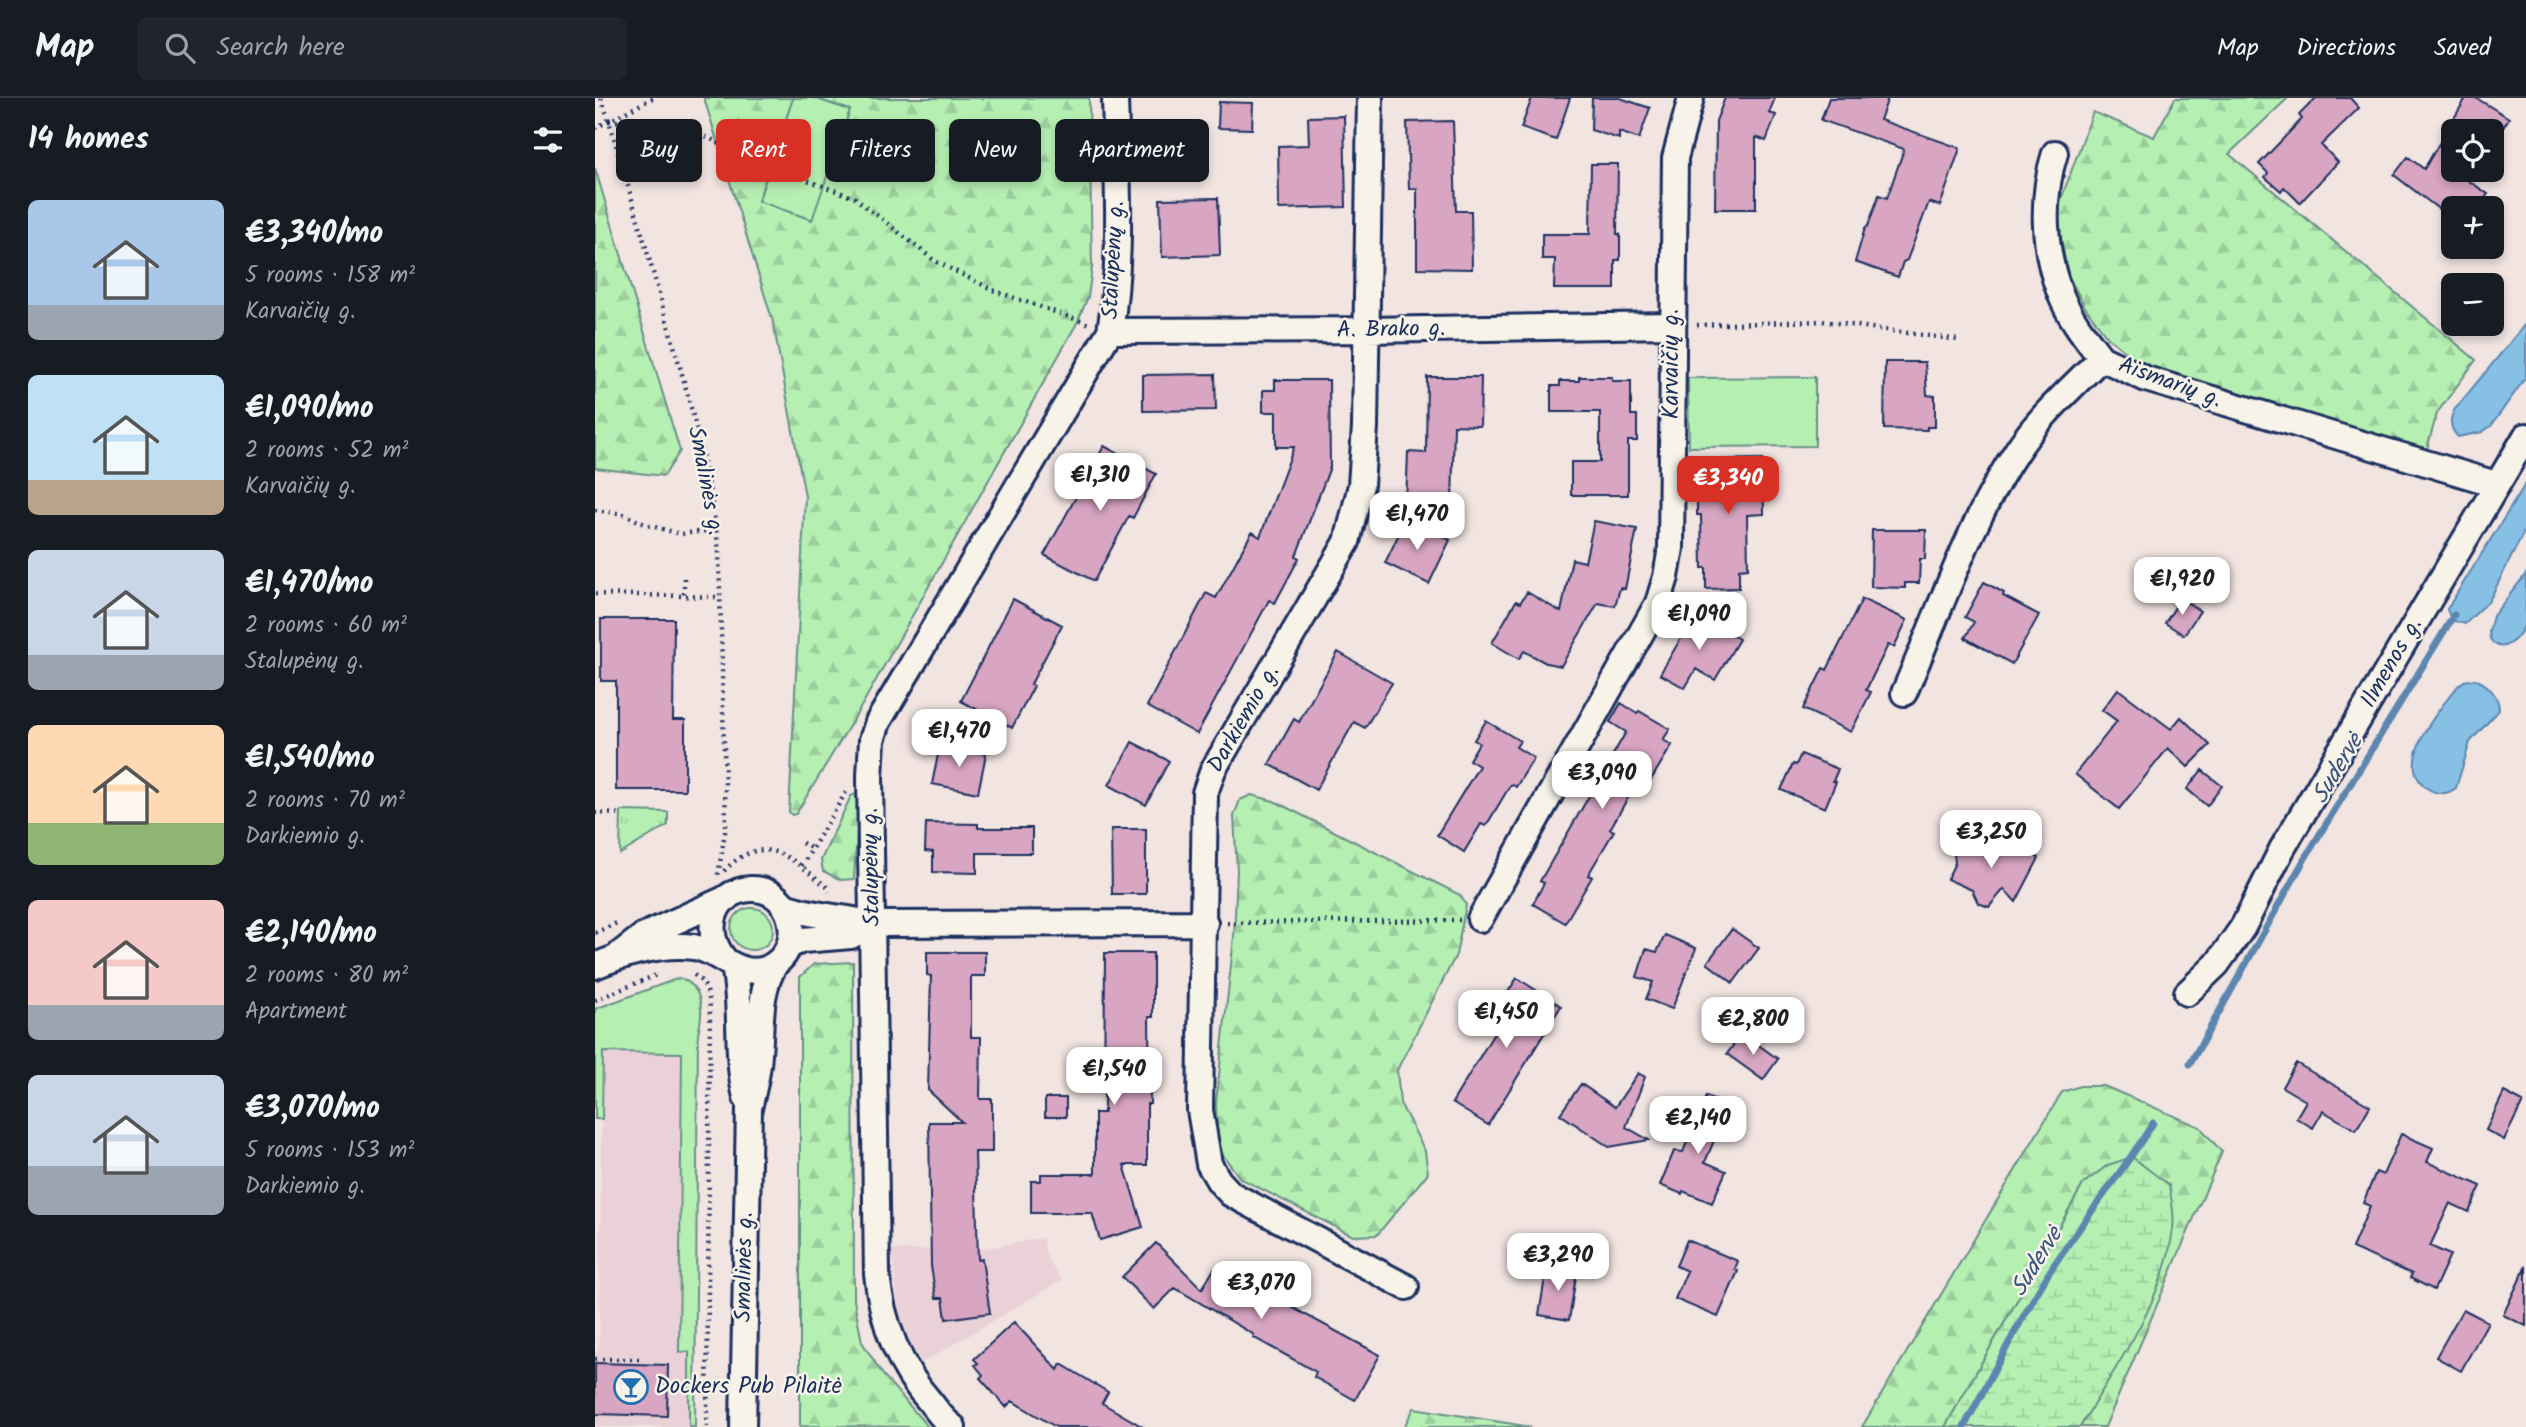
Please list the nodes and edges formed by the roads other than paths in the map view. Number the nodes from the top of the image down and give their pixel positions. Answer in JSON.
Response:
{"nodes":[{"id":1,"x":1115,"y":98,"type":"edge"},
{"id":2,"x":1370,"y":98,"type":"edge"},
{"id":3,"x":1691,"y":98,"type":"edge"},
{"id":4,"x":2055,"y":153,"type":"dead end"},
{"id":5,"x":1672,"y":325,"type":"junction"},
{"id":6,"x":1366,"y":330,"type":"junction"},
{"id":7,"x":1110,"y":331,"type":"junction"},
{"id":8,"x":2101,"y":358,"type":"junction"},
{"id":9,"x":2526,"y":436,"type":"edge"},
{"id":10,"x":2496,"y":484,"type":"junction"},
{"id":11,"x":1904,"y":693,"type":"dead end"},
{"id":12,"x":723,"y":887,"type":"junction"},
{"id":13,"x":785,"y":906,"type":"junction"},
{"id":14,"x":1480,"y":919,"type":"road end"},
{"id":15,"x":1205,"y":923,"type":"junction"},
{"id":16,"x":873,"y":924,"type":"junction"},
{"id":17,"x":783,"y":954,"type":"junction"},
{"id":18,"x":606,"y":961,"type":"edge"},
{"id":19,"x":729,"y":963,"type":"junction"},
{"id":20,"x":2187,"y":993,"type":"dead end"},
{"id":21,"x":749,"y":1108,"type":"junction"},
{"id":22,"x":1406,"y":1287,"type":"dead end"},
{"id":23,"x":743,"y":1427,"type":"edge"},
{"id":24,"x":953,"y":1427,"type":"edge"}],
"edges":[{"from":1,"to":7,"type":"street","name":"Stalupėnų g."},
{"from":2,"to":6,"type":"street","name":"Darkiemio g."},
{"from":3,"to":5,"type":"street","name":"Karvaičių g."},
{"from":4,"to":8,"type":"street"},
{"from":5,"to":6,"type":"street","name":"A. Brako g."},
{"from":5,"to":14,"type":"street","name":"Karvaičių g."},
{"from":6,"to":7,"type":"street","name":"A. Brako g."},
{"from":6,"to":15,"type":"street","name":"Darkiemio g."},
{"from":7,"to":16,"type":"street","name":"Stalupėnų g."},
{"from":8,"to":10,"type":"street","name":"Aismarių g."},
{"from":8,"to":11,"type":"street","name":"Aismarių g."},
{"from":9,"to":10,"type":"street","name":"Ilmenos g."},
{"from":10,"to":20,"type":"street","name":"Ilmenos g."},
{"from":12,"to":13,"type":"street"},
{"from":12,"to":18,"type":"street"},
{"from":12,"to":19,"type":"street"},
{"from":13,"to":16,"type":"street"},
{"from":13,"to":17,"type":"street"},
{"from":15,"to":16,"type":"street"},
{"from":15,"to":22,"type":"street","name":"Darkiemio g."},
{"from":16,"to":17,"type":"street"},
{"from":16,"to":24,"type":"street","name":"Stalupėnų g."},
{"from":17,"to":19,"type":"street"},
{"from":17,"to":21,"type":"street","name":"Smalinės g."},
{"from":18,"to":19,"type":"street"},
{"from":19,"to":21,"type":"street","name":"Smalinės g."},
{"from":21,"to":23,"type":"street","name":"Smalinės g."}]}
